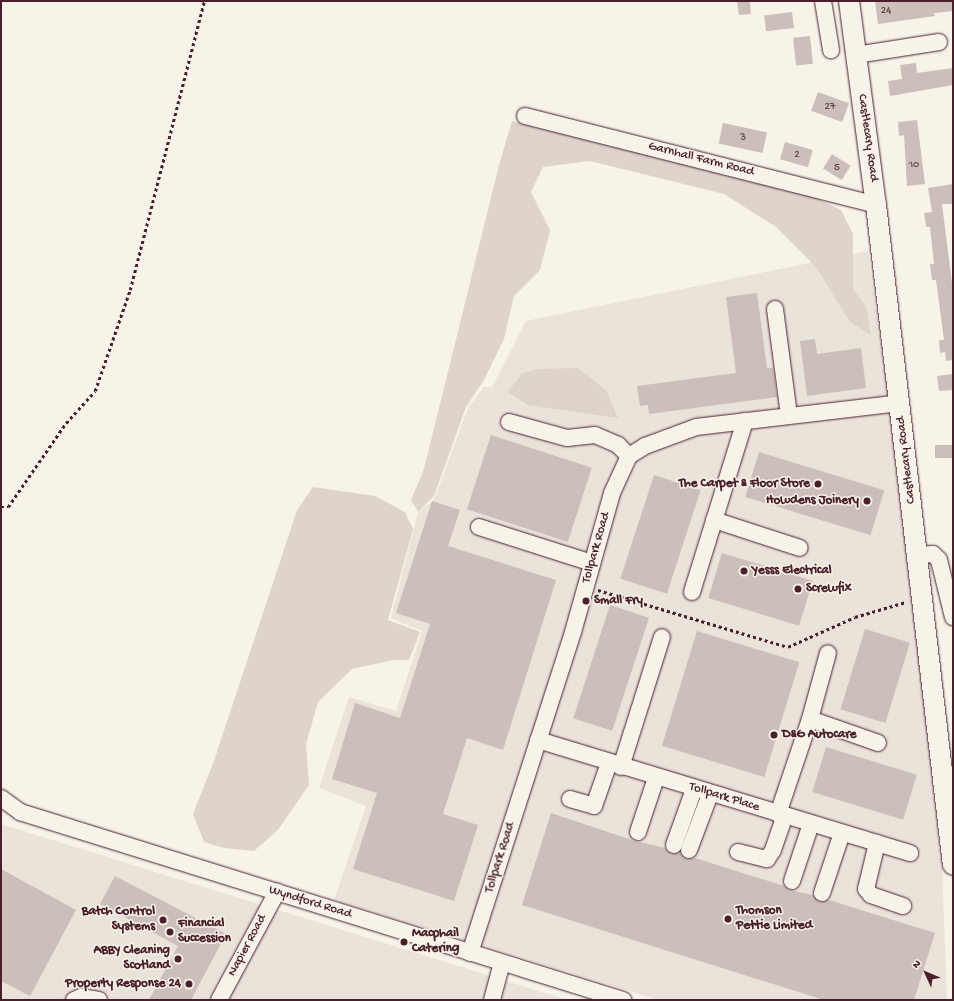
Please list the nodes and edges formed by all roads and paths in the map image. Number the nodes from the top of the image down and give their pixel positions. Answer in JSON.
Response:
{"nodes":[{"id":1,"x":204,"y":1,"type":"edge"},
{"id":2,"x":823,"y":1,"type":"edge"},
{"id":3,"x":849,"y":1,"type":"edge"},
{"id":4,"x":939,"y":42,"type":"dead end"},
{"id":5,"x":831,"y":50,"type":"dead end"},
{"id":6,"x":856,"y":55,"type":"junction"},
{"id":7,"x":525,"y":116,"type":"dead end"},
{"id":8,"x":876,"y":205,"type":"junction"},
{"id":9,"x":775,"y":309,"type":"dead end"},
{"id":10,"x":900,"y":403,"type":"junction"},
{"id":11,"x":789,"y":415,"type":"junction"},
{"id":12,"x":745,"y":421,"type":"junction"},
{"id":13,"x":508,"y":422,"type":"dead end"},
{"id":14,"x":629,"y":456,"type":"junction"},
{"id":15,"x":1,"y":507,"type":"edge"},
{"id":16,"x":714,"y":520,"type":"junction"},
{"id":17,"x":479,"y":527,"type":"dead end"},
{"id":18,"x":800,"y":548,"type":"dead end"},
{"id":19,"x":918,"y":555,"type":"junction"},
{"id":20,"x":592,"y":563,"type":"junction"},
{"id":21,"x":586,"y":586,"type":"junction"},
{"id":22,"x":692,"y":592,"type":"dead end"},
{"id":23,"x":922,"y":598,"type":"junction"},
{"id":24,"x":953,"y":617,"type":"edge"},
{"id":25,"x":662,"y":637,"type":"dead end"},
{"id":26,"x":828,"y":653,"type":"dead end"},
{"id":27,"x":810,"y":718,"type":"junction"},
{"id":28,"x":538,"y":740,"type":"junction"},
{"id":29,"x":878,"y":743,"type":"dead end"},
{"id":30,"x":615,"y":765,"type":"junction"},
{"id":31,"x":656,"y":778,"type":"junction"},
{"id":32,"x":694,"y":789,"type":"junction"},
{"id":33,"x":710,"y":794,"type":"junction"},
{"id":34,"x":1,"y":798,"type":"edge"},
{"id":35,"x":570,"y":799,"type":"dead end"},
{"id":36,"x":782,"y":815,"type":"junction"},
{"id":37,"x":811,"y":824,"type":"junction"},
{"id":38,"x":638,"y":832,"type":"dead end"},
{"id":39,"x":842,"y":833,"type":"junction"},
{"id":40,"x":877,"y":843,"type":"junction"},
{"id":41,"x":674,"y":845,"type":"dead end"},
{"id":42,"x":689,"y":850,"type":"dead end"},
{"id":43,"x":738,"y":852,"type":"dead end"},
{"id":44,"x":910,"y":853,"type":"dead end"},
{"id":45,"x":953,"y":865,"type":"edge"},
{"id":46,"x":792,"y":881,"type":"dead end"},
{"id":47,"x":277,"y":892,"type":"junction"},
{"id":48,"x":822,"y":893,"type":"dead end"},
{"id":49,"x":903,"y":906,"type":"dead end"},
{"id":50,"x":470,"y":952,"type":"junction"},
{"id":51,"x":502,"y":963,"type":"junction"},
{"id":52,"x":74,"y":1000,"type":"edge"},
{"id":53,"x":99,"y":1000,"type":"edge"},
{"id":54,"x":219,"y":1000,"type":"edge"},
{"id":55,"x":492,"y":1000,"type":"edge"},
{"id":56,"x":622,"y":1000,"type":"edge"}],
"edges":[{"from":1,"to":15,"type":"path"},
{"from":2,"to":5,"type":"street"},
{"from":3,"to":6,"type":"main road","name":"Castlecary Road"},
{"from":4,"to":6,"type":"street"},
{"from":6,"to":8,"type":"main road","name":"Castlecary Road"},
{"from":7,"to":8,"type":"street","name":"Garnhall Farm Road"},
{"from":8,"to":10,"type":"main road","name":"Castlecary Road"},
{"from":9,"to":11,"type":"street"},
{"from":10,"to":11,"type":"street"},
{"from":10,"to":19,"type":"main road","name":"Castlecary Road"},
{"from":11,"to":12,"type":"street"},
{"from":12,"to":14,"type":"street"},
{"from":12,"to":16,"type":"street"},
{"from":13,"to":14,"type":"street"},
{"from":14,"to":20,"type":"street","name":"Tollpark Road"},
{"from":16,"to":18,"type":"street"},
{"from":16,"to":22,"type":"street"},
{"from":17,"to":20,"type":"street"},
{"from":19,"to":23,"type":"main road","name":"Castlecary Road"},
{"from":19,"to":24,"type":"street"},
{"from":20,"to":21,"type":"street","name":"Tollpark Road"},
{"from":21,"to":23,"type":"path"},
{"from":21,"to":28,"type":"street","name":"Tollpark Road"},
{"from":23,"to":45,"type":"main road","name":"Castlecary Road"},
{"from":25,"to":30,"type":"street"},
{"from":26,"to":27,"type":"street"},
{"from":27,"to":29,"type":"street"},
{"from":27,"to":36,"type":"street"},
{"from":28,"to":30,"type":"street","name":"Tollpark Place"},
{"from":28,"to":50,"type":"street","name":"Tollpark Road"},
{"from":30,"to":31,"type":"street","name":"Tollpark Place"},
{"from":30,"to":35,"type":"street"},
{"from":31,"to":32,"type":"street","name":"Tollpark Place"},
{"from":31,"to":38,"type":"street"},
{"from":32,"to":33,"type":"street","name":"Tollpark Place"},
{"from":32,"to":41,"type":"street"},
{"from":33,"to":36,"type":"street","name":"Tollpark Place"},
{"from":33,"to":42,"type":"street"},
{"from":34,"to":47,"type":"street","name":"Wyndford Road"},
{"from":36,"to":37,"type":"street","name":"Tollpark Place"},
{"from":36,"to":43,"type":"street"},
{"from":37,"to":39,"type":"street","name":"Tollpark Place"},
{"from":37,"to":46,"type":"street"},
{"from":39,"to":40,"type":"street","name":"Tollpark Place"},
{"from":39,"to":48,"type":"street"},
{"from":40,"to":44,"type":"street","name":"Tollpark Place"},
{"from":40,"to":49,"type":"street"},
{"from":47,"to":50,"type":"street","name":"Wyndford Road"},
{"from":47,"to":54,"type":"street","name":"Napier Road"},
{"from":50,"to":51,"type":"street","name":"Wyndford Road"},
{"from":51,"to":55,"type":"street"},
{"from":51,"to":56,"type":"street","name":"Wyndford Road"},
{"from":52,"to":53,"type":"street"}]}
